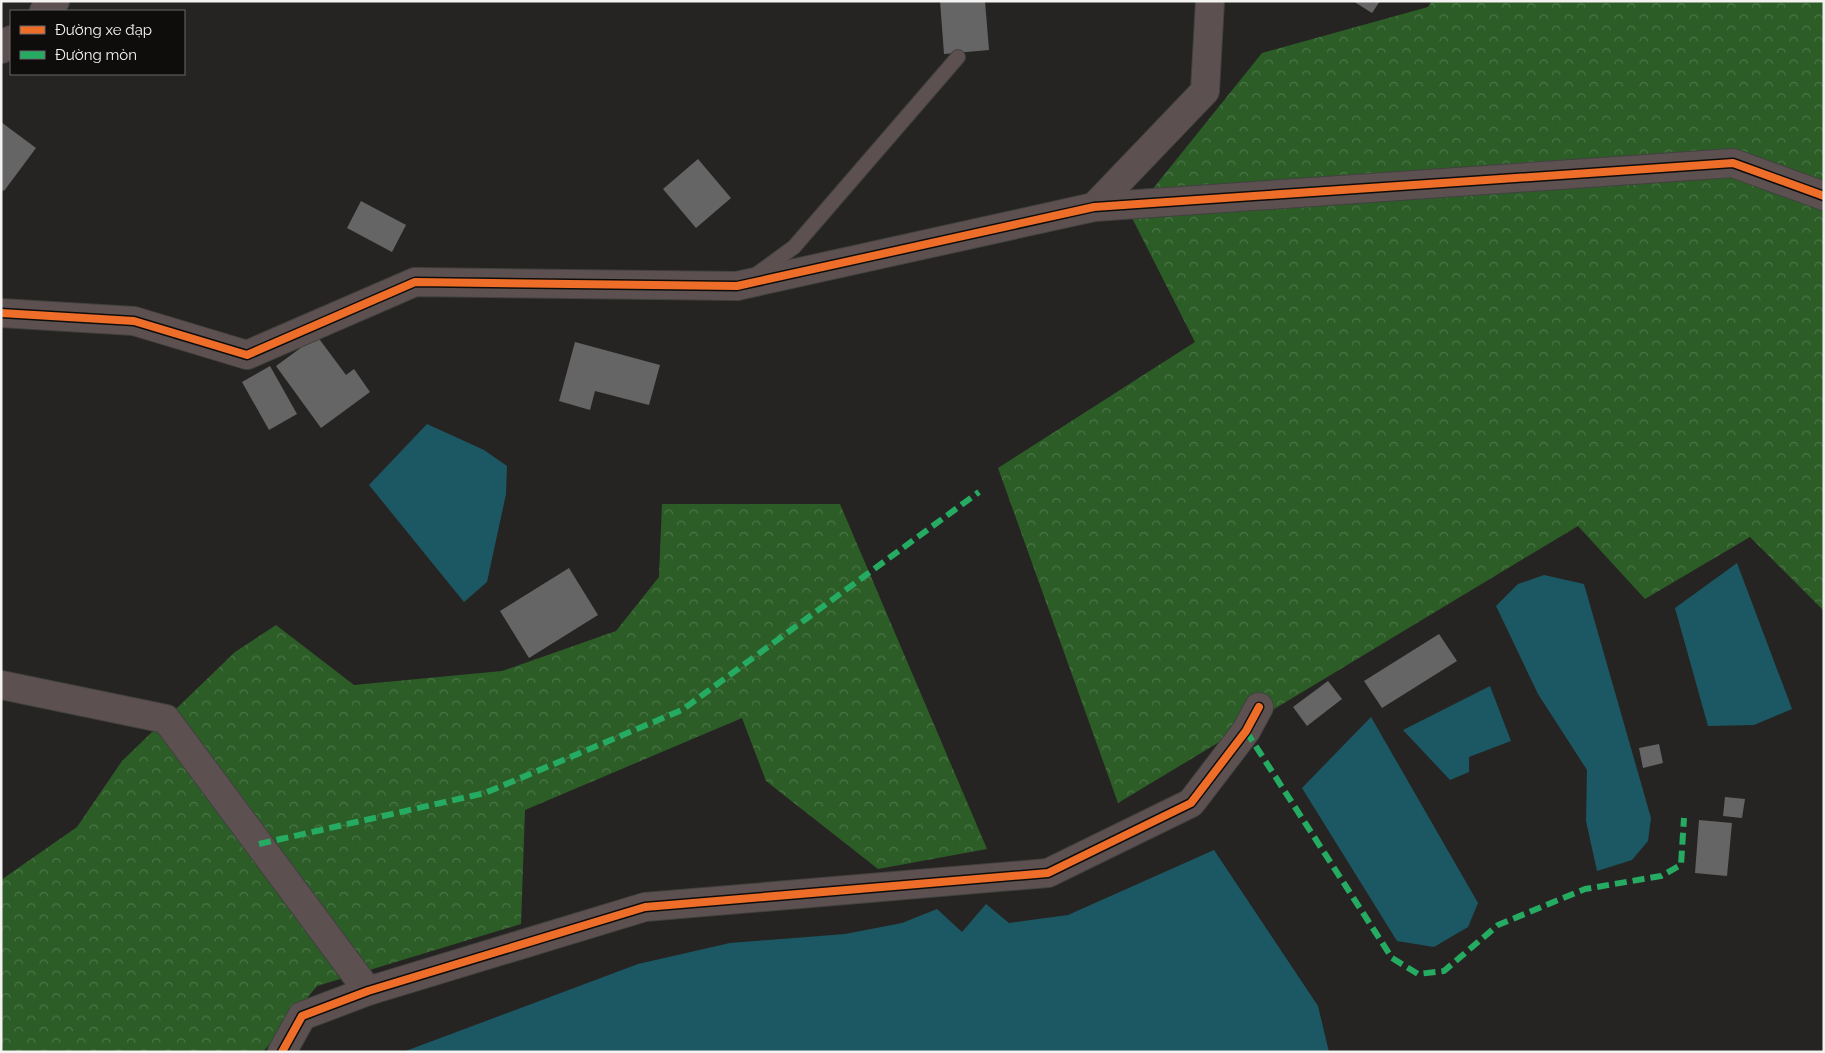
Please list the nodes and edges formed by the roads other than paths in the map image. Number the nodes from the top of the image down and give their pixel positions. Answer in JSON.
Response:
{"nodes":[{"id":1,"x":55,"y":1,"type":"edge"},
{"id":2,"x":1210,"y":1,"type":"edge"},
{"id":3,"x":45,"y":10,"type":"edge"},
{"id":4,"x":958,"y":57,"type":"dead end"},
{"id":5,"x":1824,"y":196,"type":"edge"},
{"id":6,"x":1094,"y":207,"type":"junction"},
{"id":7,"x":737,"y":286,"type":"junction"},
{"id":8,"x":1,"y":313,"type":"edge"},
{"id":9,"x":1,"y":685,"type":"edge"},
{"id":10,"x":1259,"y":707,"type":"dead end"},
{"id":11,"x":368,"y":991,"type":"junction"},
{"id":12,"x":282,"y":1052,"type":"edge"}],
"edges":[{"from":1,"to":3,"type":"street"},
{"from":2,"to":6,"type":"street"},
{"from":4,"to":7,"type":"lane"},
{"from":5,"to":6,"type":"street"},
{"from":6,"to":7,"type":"street"},
{"from":7,"to":8,"type":"street"},
{"from":9,"to":11,"type":"street"},
{"from":10,"to":11,"type":"street"},
{"from":11,"to":12,"type":"street"}]}
